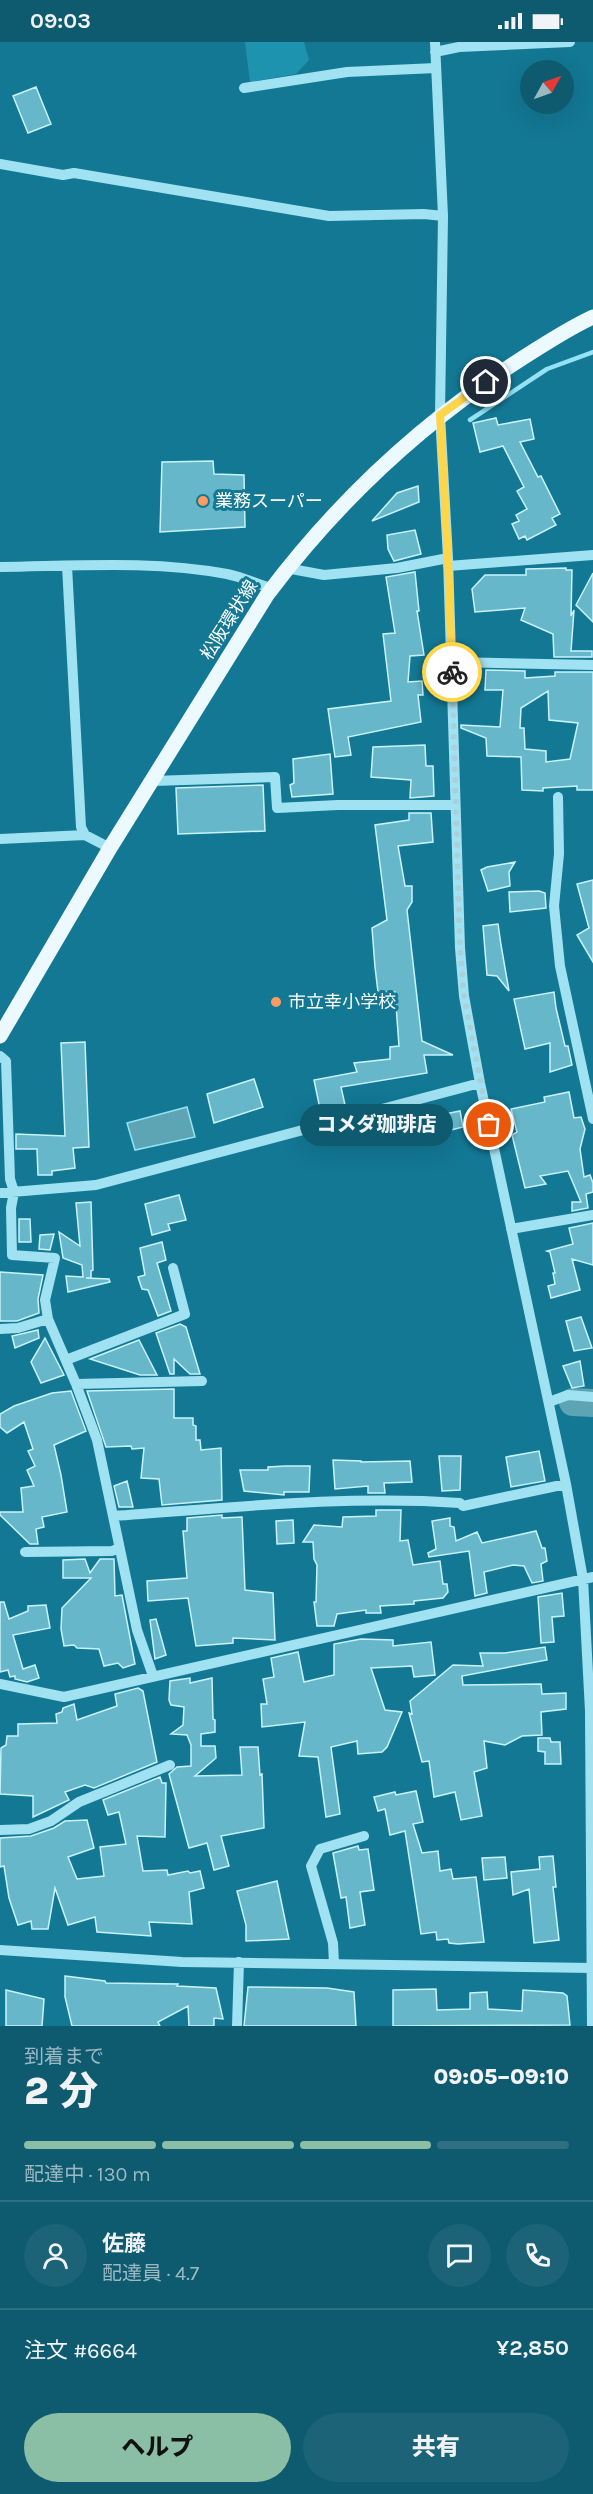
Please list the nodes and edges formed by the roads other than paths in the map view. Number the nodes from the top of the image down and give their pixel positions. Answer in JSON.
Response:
{"nodes":[{"id":1,"x":570,"y":42,"type":"edge"},
{"id":2,"x":435,"y":47,"type":"edge"},
{"id":3,"x":436,"y":68,"type":"junction"},
{"id":4,"x":244,"y":88,"type":"dead end"},
{"id":5,"x":0,"y":164,"type":"edge"},
{"id":6,"x":443,"y":216,"type":"junction"},
{"id":7,"x":593,"y":317,"type":"edge"},
{"id":8,"x":440,"y":415,"type":"junction"},
{"id":9,"x":593,"y":555,"type":"edge"},
{"id":10,"x":448,"y":562,"type":"junction"},
{"id":11,"x":68,"y":566,"type":"junction"},
{"id":12,"x":0,"y":567,"type":"edge"},
{"id":13,"x":286,"y":568,"type":"junction"},
{"id":14,"x":271,"y":588,"type":"junction"},
{"id":15,"x":451,"y":662,"type":"junction"},
{"id":16,"x":593,"y":665,"type":"edge"},
{"id":17,"x":153,"y":781,"type":"junction"},
{"id":18,"x":558,"y":797,"type":"dead end"},
{"id":19,"x":455,"y":805,"type":"junction"},
{"id":20,"x":86,"y":836,"type":"junction"},
{"id":21,"x":0,"y":839,"type":"edge"},
{"id":22,"x":110,"y":848,"type":"junction"},
{"id":23,"x":0,"y":1036,"type":"edge"},
{"id":24,"x":0,"y":1056,"type":"edge"},
{"id":25,"x":480,"y":1083,"type":"junction"},
{"id":26,"x":593,"y":1119,"type":"edge"},
{"id":27,"x":14,"y":1192,"type":"junction"},
{"id":28,"x":0,"y":1193,"type":"edge"},
{"id":29,"x":593,"y":1215,"type":"edge"},
{"id":30,"x":511,"y":1229,"type":"junction"},
{"id":31,"x":172,"y":1268,"type":"dead end"},
{"id":32,"x":48,"y":1319,"type":"junction"},
{"id":33,"x":0,"y":1329,"type":"edge"},
{"id":34,"x":66,"y":1360,"type":"junction"},
{"id":35,"x":202,"y":1381,"type":"dead end"},
{"id":36,"x":76,"y":1384,"type":"junction"},
{"id":37,"x":593,"y":1397,"type":"edge"},
{"id":38,"x":549,"y":1402,"type":"junction"},
{"id":39,"x":566,"y":1484,"type":"junction"},
{"id":40,"x":113,"y":1516,"type":"junction"},
{"id":41,"x":119,"y":1548,"type":"junction"},
{"id":42,"x":25,"y":1552,"type":"dead end"},
{"id":43,"x":588,"y":1578,"type":"edge"},
{"id":44,"x":153,"y":1676,"type":"junction"},
{"id":45,"x":0,"y":1684,"type":"edge"},
{"id":46,"x":592,"y":1750,"type":"edge"},
{"id":47,"x":170,"y":1765,"type":"dead end"},
{"id":48,"x":0,"y":1830,"type":"edge"},
{"id":49,"x":364,"y":1836,"type":"dead end"},
{"id":50,"x":0,"y":1950,"type":"edge"},
{"id":51,"x":239,"y":1962,"type":"junction"},
{"id":52,"x":334,"y":1964,"type":"junction"},
{"id":53,"x":593,"y":1968,"type":"edge"},
{"id":54,"x":237,"y":2026,"type":"edge"},
{"id":55,"x":592,"y":2026,"type":"edge"}],
"edges":[{"from":1,"to":2,"type":"street"},
{"from":2,"to":3,"type":"street"},
{"from":3,"to":4,"type":"street"},
{"from":3,"to":6,"type":"street"},
{"from":5,"to":6,"type":"street"},
{"from":6,"to":8,"type":"street"},
{"from":7,"to":8,"type":"main road","name":"松阪環状線"},
{"from":8,"to":10,"type":"street"},
{"from":8,"to":13,"type":"main road","name":"松阪環状線"},
{"from":9,"to":10,"type":"street"},
{"from":10,"to":13,"type":"street"},
{"from":10,"to":15,"type":"street"},
{"from":11,"to":12,"type":"street"},
{"from":11,"to":14,"type":"street"},
{"from":11,"to":20,"type":"street"},
{"from":13,"to":14,"type":"main road","name":"松阪環状線"},
{"from":14,"to":17,"type":"main road","name":"松阪環状線"},
{"from":15,"to":16,"type":"street"},
{"from":15,"to":19,"type":"street"},
{"from":17,"to":19,"type":"street"},
{"from":17,"to":22,"type":"main road","name":"松阪環状線"},
{"from":18,"to":26,"type":"street"},
{"from":19,"to":25,"type":"street"},
{"from":20,"to":21,"type":"street"},
{"from":20,"to":22,"type":"street"},
{"from":22,"to":23,"type":"main road","name":"松阪環状線"},
{"from":24,"to":27,"type":"street"},
{"from":25,"to":27,"type":"street"},
{"from":25,"to":30,"type":"street"},
{"from":27,"to":28,"type":"street"},
{"from":27,"to":32,"type":"street"},
{"from":29,"to":30,"type":"street"},
{"from":30,"to":38,"type":"street"},
{"from":31,"to":34,"type":"street"},
{"from":32,"to":33,"type":"street"},
{"from":32,"to":34,"type":"street"},
{"from":34,"to":36,"type":"street"},
{"from":35,"to":36,"type":"street"},
{"from":36,"to":40,"type":"street"},
{"from":37,"to":38,"type":"street"},
{"from":38,"to":39,"type":"street"},
{"from":39,"to":40,"type":"street"},
{"from":39,"to":43,"type":"street"},
{"from":40,"to":41,"type":"street"},
{"from":41,"to":42,"type":"street"},
{"from":41,"to":44,"type":"street"},
{"from":43,"to":44,"type":"street"},
{"from":43,"to":46,"type":"street"},
{"from":44,"to":45,"type":"street"},
{"from":46,"to":53,"type":"street"},
{"from":47,"to":48,"type":"street"},
{"from":49,"to":52,"type":"street"},
{"from":50,"to":51,"type":"street"},
{"from":51,"to":52,"type":"street"},
{"from":51,"to":54,"type":"street"},
{"from":52,"to":53,"type":"street"},
{"from":53,"to":55,"type":"street"}]}
